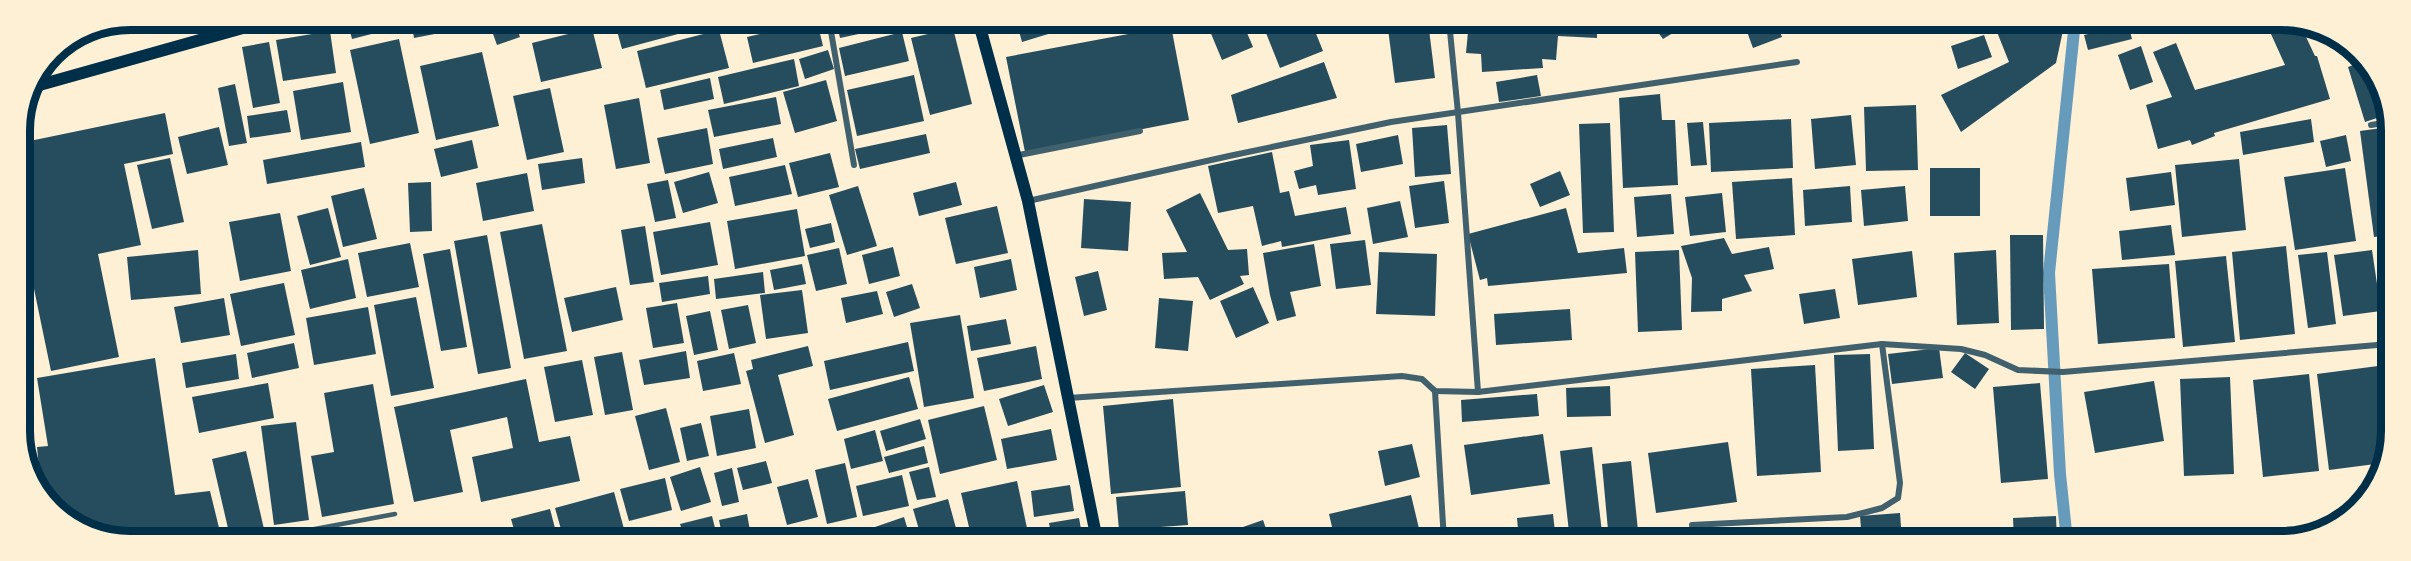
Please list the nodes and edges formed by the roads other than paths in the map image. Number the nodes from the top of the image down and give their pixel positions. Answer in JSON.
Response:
{"nodes":[{"id":1,"x":235,"y":30,"type":"edge"},
{"id":2,"x":831,"y":30,"type":"edge"},
{"id":3,"x":981,"y":30,"type":"edge"},
{"id":4,"x":1450,"y":30,"type":"edge"},
{"id":5,"x":1797,"y":62,"type":"dead end"},
{"id":6,"x":41,"y":85,"type":"edge"},
{"id":7,"x":1458,"y":113,"type":"junction"},
{"id":8,"x":2380,"y":123,"type":"edge"},
{"id":9,"x":2370,"y":125,"type":"dead end"},
{"id":10,"x":1140,"y":131,"type":"dead end"},
{"id":11,"x":1014,"y":156,"type":"junction"},
{"id":12,"x":854,"y":165,"type":"dead end"},
{"id":13,"x":1028,"y":201,"type":"junction"},
{"id":14,"x":1882,"y":344,"type":"junction"},
{"id":15,"x":2381,"y":345,"type":"edge"},
{"id":16,"x":1435,"y":391,"type":"junction"},
{"id":17,"x":1478,"y":392,"type":"junction"},
{"id":18,"x":1067,"y":398,"type":"junction"},
{"id":19,"x":395,"y":514,"type":"dead end"},
{"id":20,"x":1692,"y":525,"type":"dead end"},
{"id":21,"x":304,"y":531,"type":"edge"},
{"id":22,"x":1095,"y":531,"type":"edge"},
{"id":23,"x":1443,"y":531,"type":"edge"}],
"edges":[{"from":1,"to":6,"type":"main road"},
{"from":2,"to":12,"type":"street"},
{"from":3,"to":11,"type":"main road"},
{"from":4,"to":7,"type":"street"},
{"from":5,"to":7,"type":"street"},
{"from":7,"to":13,"type":"street"},
{"from":7,"to":17,"type":"street"},
{"from":8,"to":9,"type":"street"},
{"from":10,"to":11,"type":"street"},
{"from":11,"to":13,"type":"main road"},
{"from":13,"to":18,"type":"main road"},
{"from":14,"to":15,"type":"street"},
{"from":14,"to":17,"type":"street"},
{"from":14,"to":20,"type":"street"},
{"from":16,"to":17,"type":"street"},
{"from":16,"to":18,"type":"street"},
{"from":16,"to":23,"type":"street"},
{"from":18,"to":22,"type":"main road"},
{"from":19,"to":21,"type":"lane"}]}
